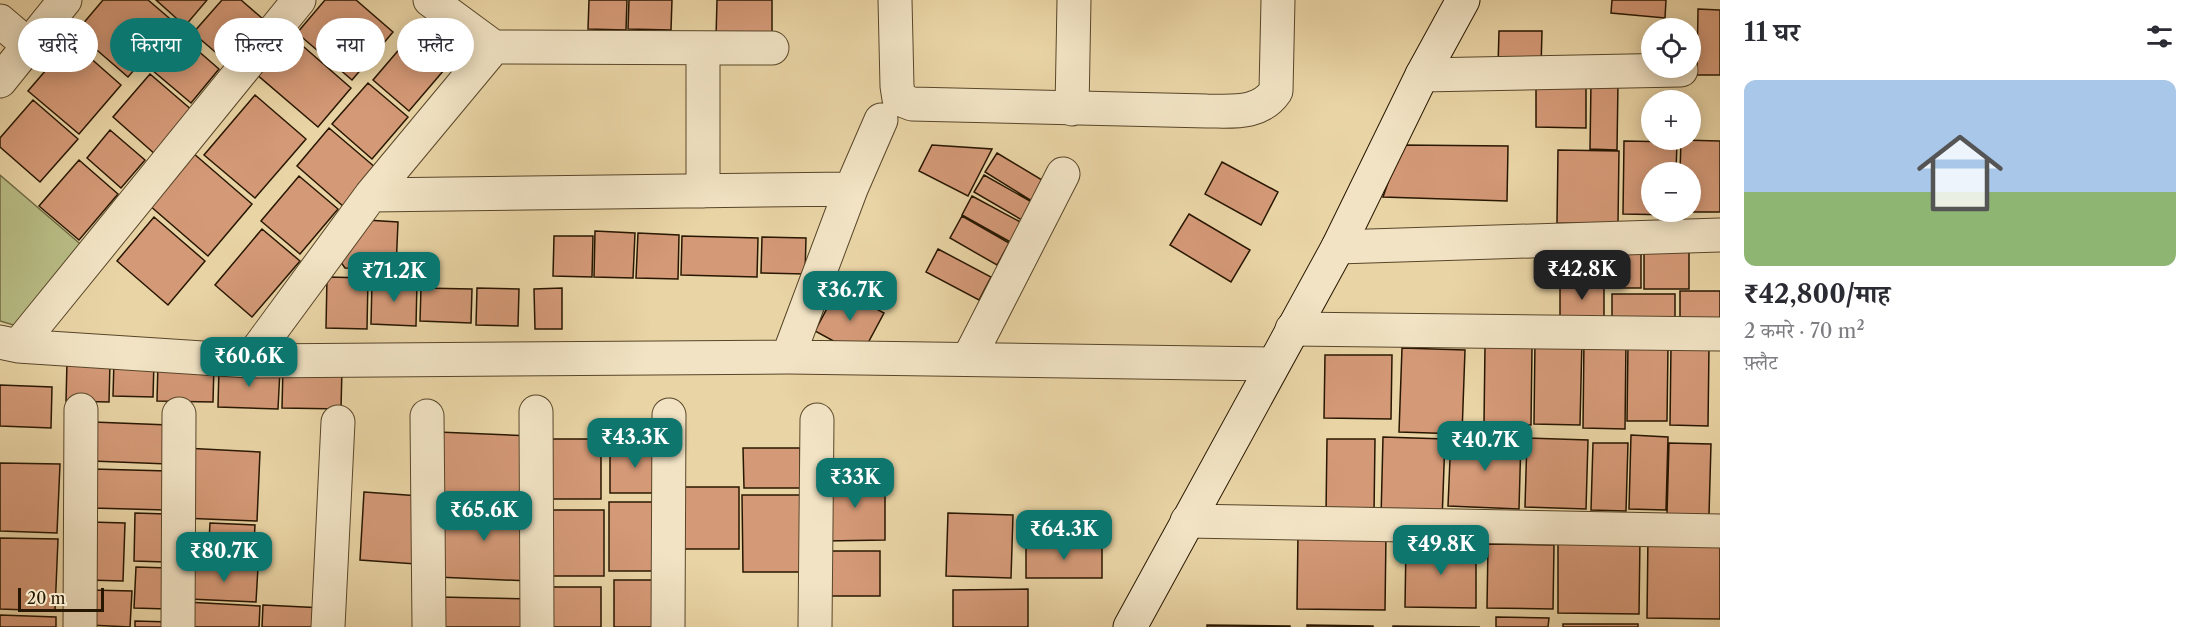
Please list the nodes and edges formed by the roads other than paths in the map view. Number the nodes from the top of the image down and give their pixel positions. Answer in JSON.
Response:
{"nodes":[{"id":1,"x":65,"y":0,"type":"edge"},
{"id":2,"x":299,"y":0,"type":"edge"},
{"id":3,"x":430,"y":0,"type":"edge"},
{"id":4,"x":894,"y":0,"type":"edge"},
{"id":5,"x":1074,"y":0,"type":"edge"},
{"id":6,"x":1278,"y":0,"type":"edge"},
{"id":7,"x":1463,"y":0,"type":"edge"},
{"id":8,"x":49,"y":18,"type":"edge"},
{"id":9,"x":0,"y":21,"type":"edge"},
{"id":10,"x":18,"y":36,"type":"edge"},
{"id":11,"x":494,"y":47,"type":"junction"},
{"id":12,"x":703,"y":48,"type":"junction"},
{"id":13,"x":772,"y":48,"type":"dead end"},
{"id":14,"x":18,"y":56,"type":"edge"},
{"id":15,"x":1641,"y":71,"type":"edge"},
{"id":16,"x":1422,"y":75,"type":"junction"},
{"id":17,"x":0,"y":81,"type":"edge"},
{"id":18,"x":1071,"y":109,"type":"junction"},
{"id":19,"x":881,"y":120,"type":"dead end"},
{"id":20,"x":1062,"y":174,"type":"dead end"},
{"id":21,"x":851,"y":189,"type":"junction"},
{"id":22,"x":703,"y":191,"type":"junction"},
{"id":23,"x":371,"y":195,"type":"junction"},
{"id":24,"x":1720,"y":235,"type":"edge"},
{"id":25,"x":1338,"y":247,"type":"junction"},
{"id":26,"x":1292,"y":329,"type":"junction"},
{"id":27,"x":1720,"y":334,"type":"edge"},
{"id":28,"x":9,"y":344,"type":"edge"},
{"id":29,"x":788,"y":357,"type":"junction"},
{"id":30,"x":969,"y":358,"type":"junction"},
{"id":31,"x":249,"y":361,"type":"junction"},
{"id":32,"x":1273,"y":364,"type":"junction"},
{"id":33,"x":81,"y":410,"type":"dead end"},
{"id":34,"x":536,"y":412,"type":"dead end"},
{"id":35,"x":179,"y":414,"type":"dead end"},
{"id":36,"x":669,"y":415,"type":"dead end"},
{"id":37,"x":427,"y":416,"type":"dead end"},
{"id":38,"x":817,"y":420,"type":"dead end"},
{"id":39,"x":338,"y":422,"type":"dead end"},
{"id":40,"x":1187,"y":520,"type":"junction"},
{"id":41,"x":1720,"y":531,"type":"edge"},
{"id":42,"x":80,"y":627,"type":"edge"},
{"id":43,"x":178,"y":627,"type":"edge"},
{"id":44,"x":328,"y":627,"type":"edge"},
{"id":45,"x":429,"y":627,"type":"edge"},
{"id":46,"x":537,"y":627,"type":"edge"},
{"id":47,"x":668,"y":627,"type":"edge"},
{"id":48,"x":815,"y":627,"type":"edge"},
{"id":49,"x":1130,"y":627,"type":"edge"}],
"edges":[{"from":1,"to":8,"type":"street"},
{"from":2,"to":28,"type":"street"},
{"from":3,"to":11,"type":"street"},
{"from":4,"to":18,"type":"street"},
{"from":5,"to":18,"type":"street"},
{"from":6,"to":18,"type":"street"},
{"from":7,"to":16,"type":"street"},
{"from":9,"to":10,"type":"street"},
{"from":11,"to":12,"type":"street"},
{"from":11,"to":23,"type":"street"},
{"from":12,"to":13,"type":"street"},
{"from":12,"to":22,"type":"street"},
{"from":14,"to":17,"type":"street"},
{"from":15,"to":16,"type":"street"},
{"from":16,"to":25,"type":"street"},
{"from":19,"to":21,"type":"street"},
{"from":20,"to":30,"type":"street"},
{"from":21,"to":22,"type":"street"},
{"from":21,"to":29,"type":"street"},
{"from":22,"to":23,"type":"street"},
{"from":23,"to":31,"type":"street"},
{"from":24,"to":25,"type":"street"},
{"from":25,"to":26,"type":"street"},
{"from":26,"to":27,"type":"street"},
{"from":26,"to":32,"type":"street"},
{"from":28,"to":31,"type":"street"},
{"from":29,"to":30,"type":"street"},
{"from":29,"to":31,"type":"street"},
{"from":30,"to":32,"type":"street"},
{"from":32,"to":40,"type":"street"},
{"from":33,"to":42,"type":"street"},
{"from":34,"to":46,"type":"street"},
{"from":35,"to":43,"type":"street"},
{"from":36,"to":47,"type":"street"},
{"from":37,"to":45,"type":"street"},
{"from":38,"to":48,"type":"street"},
{"from":39,"to":44,"type":"street"},
{"from":40,"to":41,"type":"street"},
{"from":40,"to":49,"type":"street"}]}
